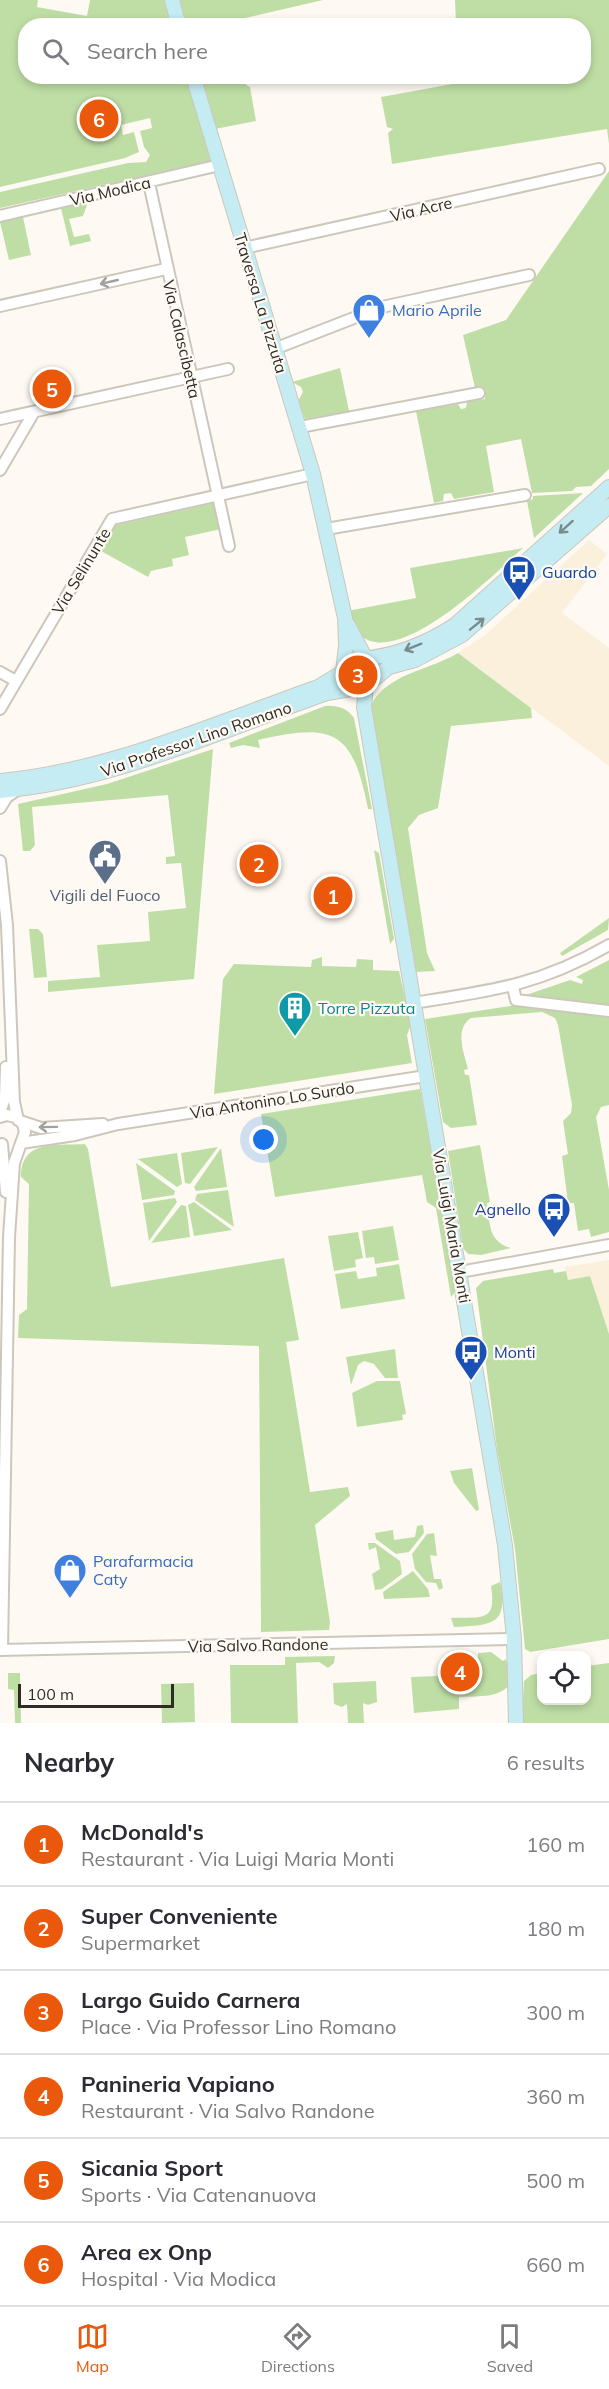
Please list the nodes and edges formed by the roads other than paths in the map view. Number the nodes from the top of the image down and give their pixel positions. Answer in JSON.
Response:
{"nodes":[{"id":1,"x":172,"y":0,"type":"edge"},
{"id":2,"x":177,"y":18,"type":"edge"},
{"id":3,"x":195,"y":84,"type":"edge"},
{"id":4,"x":220,"y":165,"type":"junction"},
{"id":5,"x":599,"y":169,"type":"dead end"},
{"id":6,"x":149,"y":183,"type":"junction"},
{"id":7,"x":0,"y":216,"type":"edge"},
{"id":8,"x":244,"y":248,"type":"junction"},
{"id":9,"x":166,"y":269,"type":"junction"},
{"id":10,"x":529,"y":275,"type":"dead end"},
{"id":11,"x":0,"y":306,"type":"edge"},
{"id":12,"x":274,"y":349,"type":"junction"},
{"id":13,"x":228,"y":369,"type":"dead end"},
{"id":14,"x":191,"y":378,"type":"junction"},
{"id":15,"x":479,"y":393,"type":"dead end"},
{"id":16,"x":34,"y":412,"type":"junction"},
{"id":17,"x":0,"y":419,"type":"edge"},
{"id":18,"x":300,"y":427,"type":"junction"},
{"id":19,"x":0,"y":470,"type":"edge"},
{"id":20,"x":313,"y":474,"type":"junction"},
{"id":21,"x":609,"y":488,"type":"edge"},
{"id":22,"x":218,"y":495,"type":"junction"},
{"id":23,"x":525,"y":495,"type":"dead end"},
{"id":24,"x":609,"y":506,"type":"edge"},
{"id":25,"x":326,"y":529,"type":"junction"},
{"id":26,"x":229,"y":546,"type":"dead end"},
{"id":27,"x":345,"y":618,"type":"junction"},
{"id":28,"x":365,"y":660,"type":"junction"},
{"id":29,"x":0,"y":672,"type":"edge"},
{"id":30,"x":16,"y":681,"type":"junction"},
{"id":31,"x":354,"y":681,"type":"junction"},
{"id":32,"x":0,"y":709,"type":"edge"},
{"id":33,"x":0,"y":781,"type":"edge"},
{"id":34,"x":16,"y":790,"type":"junction"},
{"id":35,"x":0,"y":791,"type":"edge"},
{"id":36,"x":0,"y":808,"type":"edge"},
{"id":37,"x":0,"y":861,"type":"edge"},
{"id":38,"x":609,"y":945,"type":"edge"},
{"id":39,"x":513,"y":987,"type":"junction"},
{"id":40,"x":413,"y":1003,"type":"junction"},
{"id":41,"x":609,"y":1011,"type":"edge"},
{"id":42,"x":11,"y":1016,"type":"junction"},
{"id":43,"x":426,"y":1076,"type":"junction"},
{"id":44,"x":0,"y":1115,"type":"edge"},
{"id":45,"x":19,"y":1121,"type":"junction"},
{"id":46,"x":118,"y":1124,"type":"junction"},
{"id":47,"x":1,"y":1144,"type":"edge"},
{"id":48,"x":21,"y":1144,"type":"junction"},
{"id":49,"x":9,"y":1237,"type":"junction"},
{"id":50,"x":609,"y":1245,"type":"edge"},
{"id":51,"x":460,"y":1272,"type":"junction"},
{"id":52,"x":8,"y":1406,"type":"junction"},
{"id":53,"x":0,"y":1418,"type":"edge"},
{"id":54,"x":3,"y":1439,"type":"edge"},
{"id":55,"x":514,"y":1639,"type":"junction"},
{"id":56,"x":1,"y":1650,"type":"edge"},
{"id":57,"x":516,"y":1723,"type":"edge"}],
"edges":[{"from":1,"to":2,"type":"street"},
{"from":3,"to":4,"type":"street","name":"Traversa La Pizzuta"},
{"from":4,"to":6,"type":"street","name":"Via Modica"},
{"from":4,"to":8,"type":"street","name":"Traversa La Pizzuta"},
{"from":5,"to":8,"type":"street","name":"Via Acre"},
{"from":6,"to":7,"type":"street","name":"Via Modica"},
{"from":6,"to":9,"type":"street","name":"Via Calascibetta"},
{"from":8,"to":12,"type":"street","name":"Traversa La Pizzuta"},
{"from":9,"to":11,"type":"street","one_way":true},
{"from":9,"to":14,"type":"street","name":"Via Calascibetta"},
{"from":10,"to":12,"type":"street"},
{"from":12,"to":18,"type":"street","name":"Traversa La Pizzuta"},
{"from":13,"to":14,"type":"street"},
{"from":14,"to":16,"type":"street"},
{"from":14,"to":22,"type":"street","name":"Via Calascibetta"},
{"from":15,"to":18,"type":"street"},
{"from":16,"to":17,"type":"street"},
{"from":16,"to":19,"type":"street"},
{"from":18,"to":20,"type":"street","name":"Traversa La Pizzuta"},
{"from":20,"to":22,"type":"street","name":"Via Selinunte"},
{"from":20,"to":25,"type":"street","name":"Traversa La Pizzuta"},
{"from":21,"to":28,"type":"street","one_way":true},
{"from":22,"to":26,"type":"street","name":"Via Calascibetta"},
{"from":22,"to":30,"type":"street","name":"Via Selinunte"},
{"from":23,"to":25,"type":"street"},
{"from":31,"to":24,"type":"street","one_way":true},
{"from":25,"to":27,"type":"street"},
{"from":27,"to":28,"type":"street"},
{"from":27,"to":31,"type":"street"},
{"from":28,"to":31,"type":"street"},
{"from":28,"to":31,"type":"street"},
{"from":29,"to":30,"type":"street"},
{"from":30,"to":32,"type":"street","name":"Via Selinunte"},
{"from":31,"to":33,"type":"street","name":"Via Professor Lino Romano"},
{"from":31,"to":34,"type":"street","name":"Via Professor Lino Romano"},
{"from":31,"to":40,"type":"street","name":"Via Luigi Maria Monti"},
{"from":34,"to":35,"type":"street","name":"Via Professor Lino Romano"},
{"from":34,"to":36,"type":"street"},
{"from":37,"to":42,"type":"street"},
{"from":38,"to":39,"type":"street"},
{"from":39,"to":40,"type":"street"},
{"from":39,"to":41,"type":"street"},
{"from":40,"to":43,"type":"street","name":"Via Luigi Maria Monti"},
{"from":42,"to":44,"type":"street"},
{"from":42,"to":45,"type":"street"},
{"from":43,"to":46,"type":"street","name":"Via Antonino Lo Surdo"},
{"from":43,"to":51,"type":"street","name":"Via Luigi Maria Monti"},
{"from":44,"to":45,"type":"street"},
{"from":46,"to":45,"type":"street","one_way":true},
{"from":45,"to":48,"type":"street"},
{"from":46,"to":48,"type":"street"},
{"from":47,"to":48,"type":"street"},
{"from":47,"to":49,"type":"street"},
{"from":48,"to":49,"type":"street"},
{"from":49,"to":52,"type":"street"},
{"from":50,"to":51,"type":"street"},
{"from":51,"to":55,"type":"street","name":"Via Luigi Maria Monti"},
{"from":52,"to":53,"type":"street"},
{"from":52,"to":54,"type":"street"},
{"from":54,"to":56,"type":"street"},
{"from":55,"to":56,"type":"street","name":"Via Salvo Randone"},
{"from":55,"to":57,"type":"street","name":"Via Luigi Maria Monti"}]}
